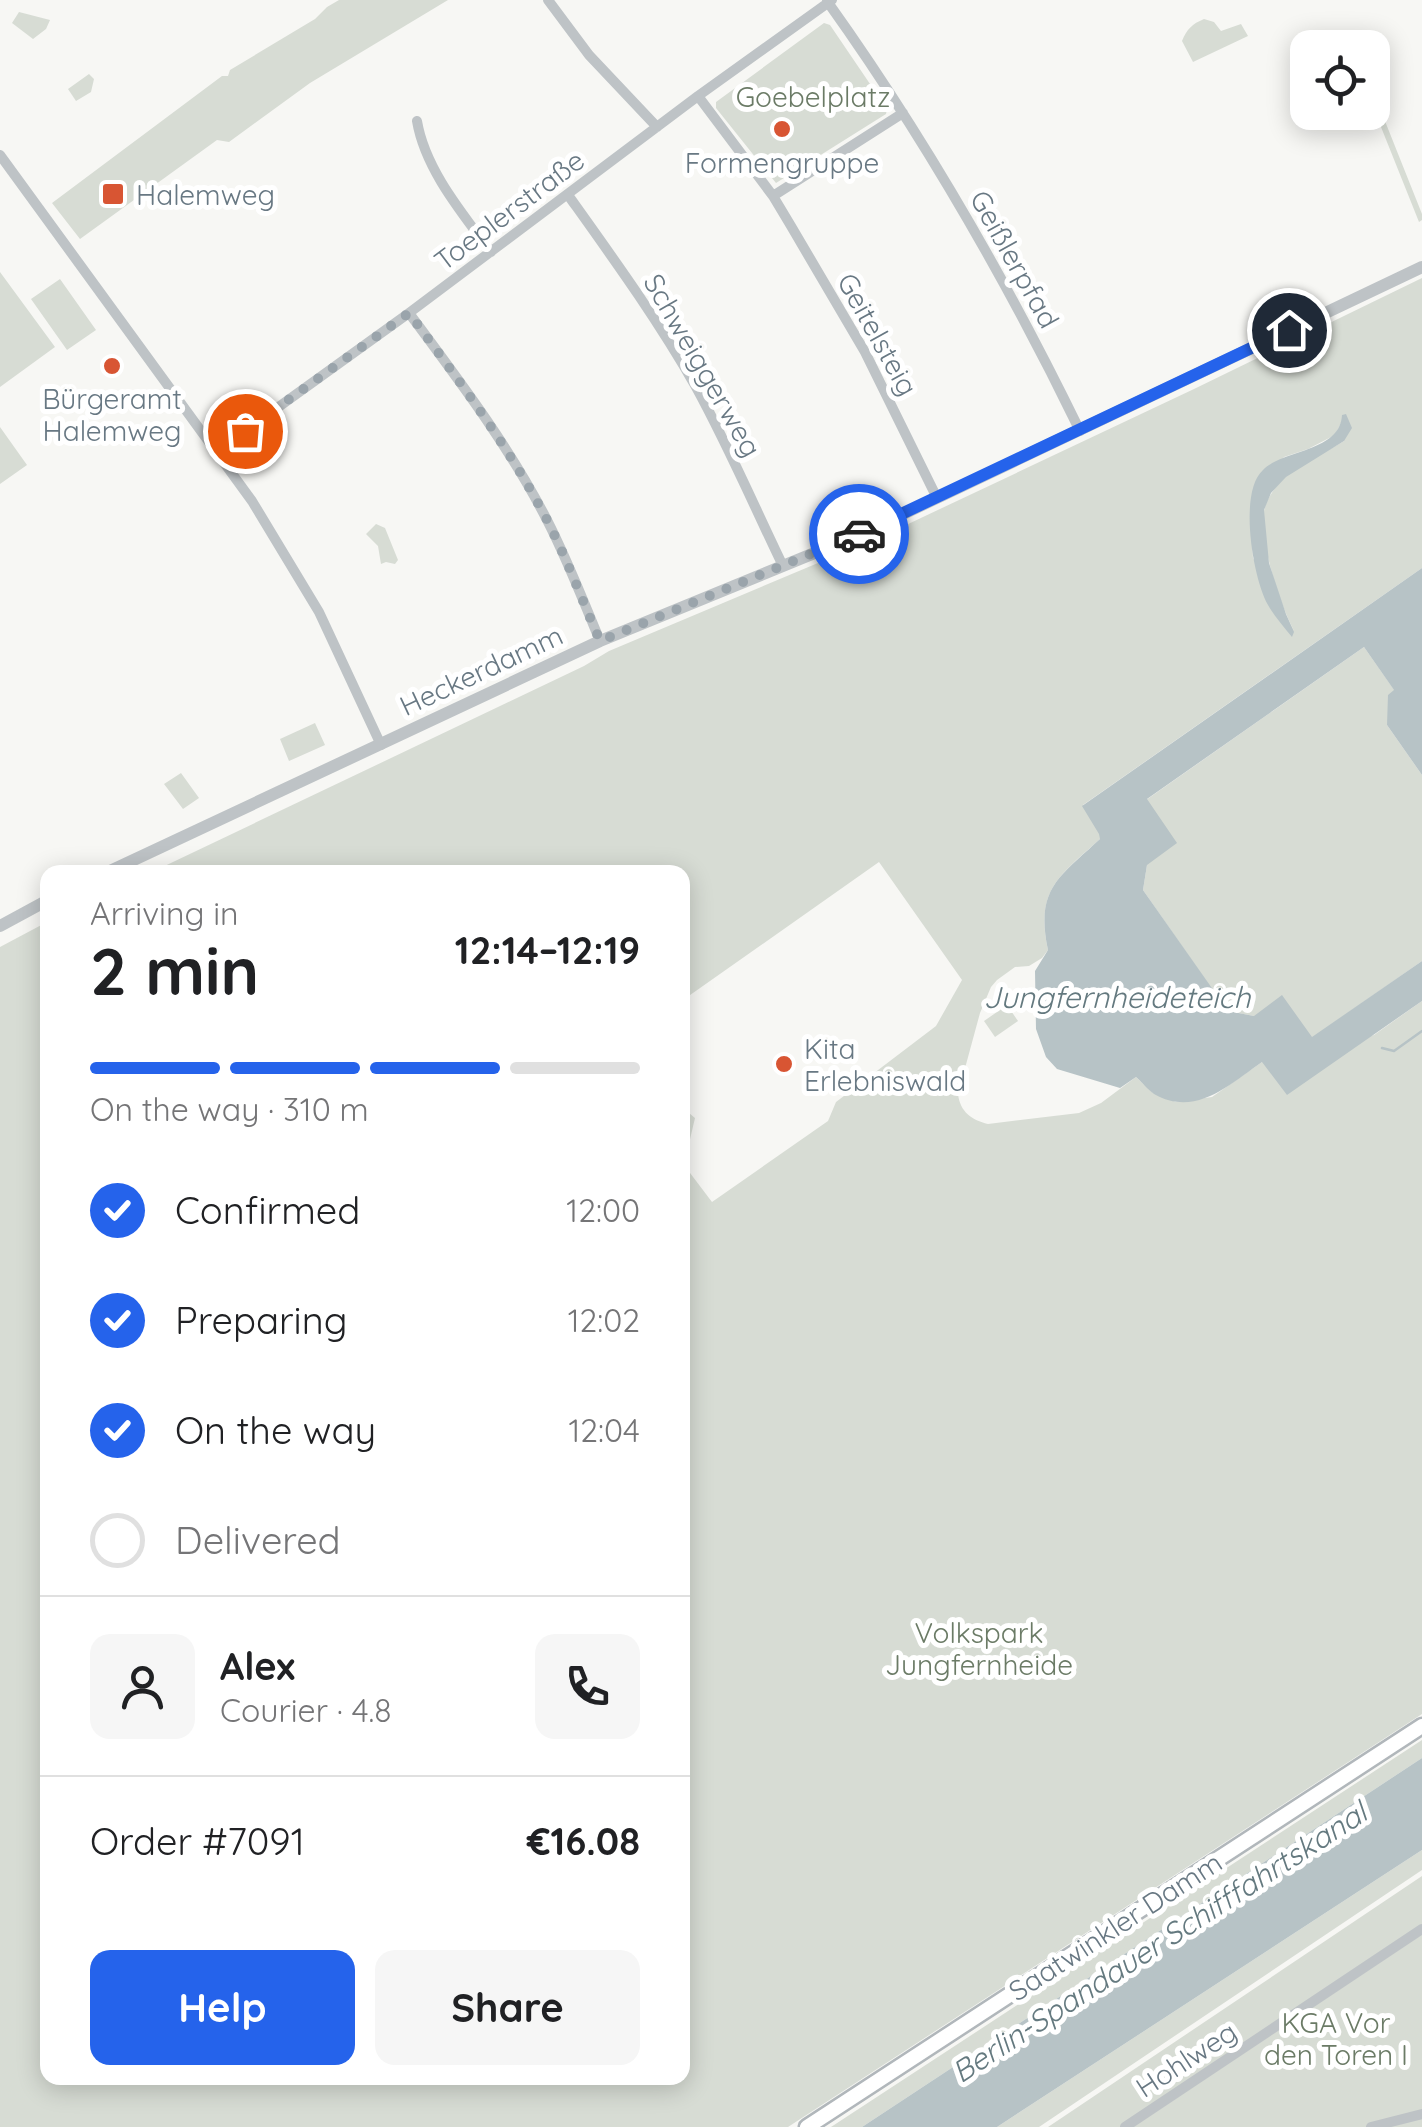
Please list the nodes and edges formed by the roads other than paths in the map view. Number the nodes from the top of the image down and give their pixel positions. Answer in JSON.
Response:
{"nodes":[{"id":1,"x":548,"y":0,"type":"edge"},
{"id":2,"x":829,"y":1,"type":"edge"},
{"id":3,"x":698,"y":96,"type":"junction"},
{"id":4,"x":903,"y":113,"type":"junction"},
{"id":5,"x":417,"y":121,"type":"dead end"},
{"id":6,"x":657,"y":127,"type":"junction"},
{"id":7,"x":0,"y":154,"type":"edge"},
{"id":8,"x":568,"y":196,"type":"junction"},
{"id":9,"x":773,"y":196,"type":"junction"},
{"id":10,"x":491,"y":252,"type":"junction"},
{"id":11,"x":1422,"y":267,"type":"edge"},
{"id":12,"x":409,"y":313,"type":"junction"},
{"id":13,"x":1080,"y":431,"type":"junction"},
{"id":14,"x":216,"y":452,"type":"junction"},
{"id":15,"x":937,"y":498,"type":"junction"},
{"id":16,"x":783,"y":566,"type":"junction"},
{"id":17,"x":600,"y":641,"type":"junction"},
{"id":18,"x":381,"y":746,"type":"junction"},
{"id":19,"x":123,"y":865,"type":"edge"},
{"id":20,"x":40,"y":904,"type":"edge"},
{"id":21,"x":0,"y":926,"type":"edge"},
{"id":22,"x":1422,"y":1726,"type":"edge"},
{"id":23,"x":1422,"y":1928,"type":"edge"},
{"id":24,"x":1422,"y":2114,"type":"edge"},
{"id":25,"x":808,"y":2127,"type":"edge"},
{"id":26,"x":1125,"y":2127,"type":"edge"},
{"id":27,"x":1372,"y":2127,"type":"edge"}],
"edges":[{"from":1,"to":6,"type":"street"},
{"from":2,"to":3,"type":"street","name":"Toeplerstraße"},
{"from":2,"to":4,"type":"street"},
{"from":3,"to":6,"type":"street","name":"Toeplerstraße"},
{"from":3,"to":9,"type":"street"},
{"from":4,"to":9,"type":"street"},
{"from":4,"to":13,"type":"street","name":"Geißlerpfad"},
{"from":5,"to":10,"type":"street"},
{"from":6,"to":8,"type":"street","name":"Toeplerstraße"},
{"from":7,"to":14,"type":"street"},
{"from":8,"to":10,"type":"street","name":"Toeplerstraße"},
{"from":8,"to":16,"type":"street","name":"Schweiggerweg"},
{"from":9,"to":15,"type":"street","name":"Geitelsteig"},
{"from":10,"to":12,"type":"street","name":"Toeplerstraße"},
{"from":11,"to":13,"type":"street","name":"Heckerdamm"},
{"from":12,"to":14,"type":"street","name":"Toeplerstraße"},
{"from":12,"to":17,"type":"street"},
{"from":13,"to":15,"type":"street","name":"Heckerdamm"},
{"from":14,"to":18,"type":"street"},
{"from":15,"to":16,"type":"street","name":"Heckerdamm"},
{"from":16,"to":17,"type":"street","name":"Heckerdamm"},
{"from":17,"to":18,"type":"street","name":"Heckerdamm"},
{"from":18,"to":19,"type":"street","name":"Heckerdamm"},
{"from":20,"to":21,"type":"street"},
{"from":22,"to":25,"type":"main road","name":"Saatwinkler Damm"},
{"from":23,"to":26,"type":"street","name":"Hohlweg"},
{"from":24,"to":27,"type":"street"}]}
